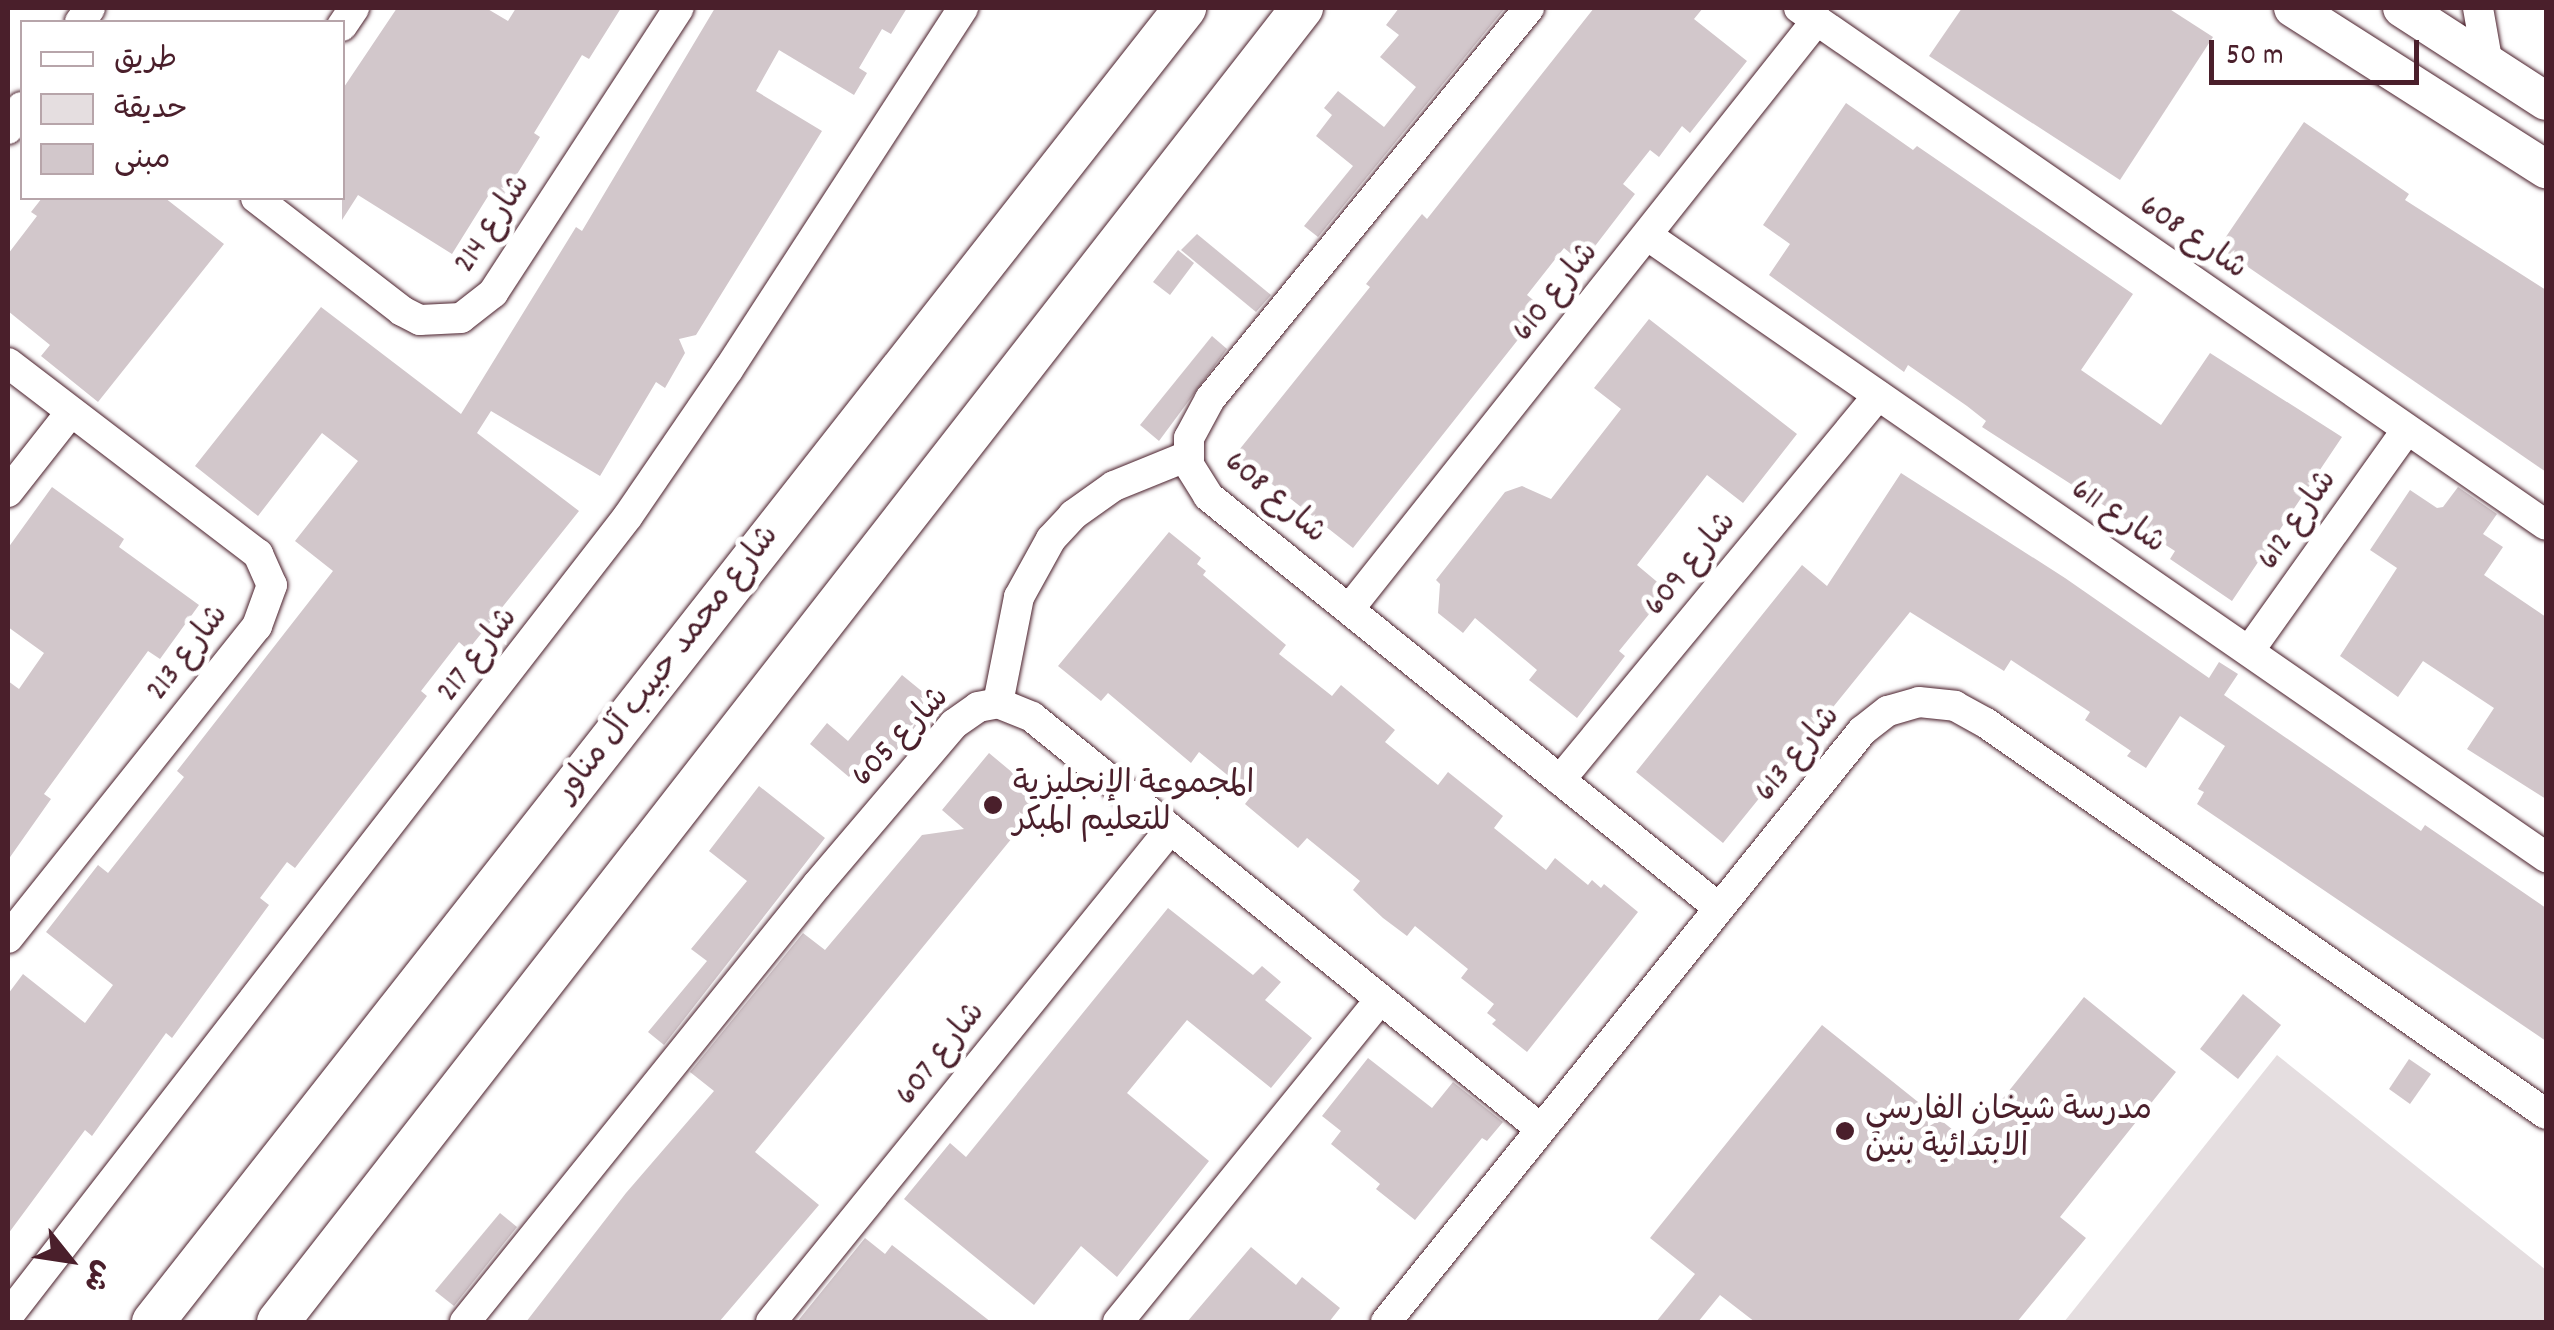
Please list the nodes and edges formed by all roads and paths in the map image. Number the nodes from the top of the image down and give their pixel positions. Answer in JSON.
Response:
{"nodes":[{"id":1,"x":680,"y":8,"type":"edge"},
{"id":2,"x":963,"y":8,"type":"edge"},
{"id":3,"x":1185,"y":8,"type":"edge"},
{"id":4,"x":1302,"y":8,"type":"edge"},
{"id":5,"x":1530,"y":8,"type":"edge"},
{"id":6,"x":2293,"y":8,"type":"edge"},
{"id":7,"x":2402,"y":8,"type":"edge"},
{"id":8,"x":2478,"y":8,"type":"edge"},
{"id":9,"x":1808,"y":14,"type":"edge"},
{"id":10,"x":2488,"y":65,"type":"junction"},
{"id":11,"x":2546,"y":101,"type":"edge"},
{"id":12,"x":2546,"y":169,"type":"edge"},
{"id":13,"x":259,"y":200,"type":"edge"},
{"id":14,"x":1648,"y":236,"type":"junction"},
{"id":15,"x":8,"y":363,"type":"edge"},
{"id":16,"x":1878,"y":395,"type":"junction"},
{"id":17,"x":71,"y":412,"type":"junction"},
{"id":18,"x":2406,"y":431,"type":"junction"},
{"id":19,"x":1188,"y":456,"type":"junction"},
{"id":20,"x":8,"y":492,"type":"edge"},
{"id":21,"x":2546,"y":525,"type":"edge"},
{"id":22,"x":1350,"y":608,"type":"junction"},
{"id":23,"x":2249,"y":652,"type":"junction"},
{"id":24,"x":998,"y":703,"type":"junction"},
{"id":25,"x":1560,"y":780,"type":"junction"},
{"id":26,"x":1168,"y":832,"type":"junction"},
{"id":27,"x":2546,"y":857,"type":"edge"},
{"id":28,"x":1719,"y":908,"type":"junction"},
{"id":29,"x":8,"y":938,"type":"edge"},
{"id":30,"x":1379,"y":1001,"type":"junction"},
{"id":31,"x":2546,"y":1114,"type":"edge"},
{"id":32,"x":1541,"y":1129,"type":"junction"},
{"id":33,"x":8,"y":1316,"type":"edge"},
{"id":34,"x":153,"y":1322,"type":"edge"},
{"id":35,"x":278,"y":1322,"type":"edge"},
{"id":36,"x":465,"y":1322,"type":"edge"},
{"id":37,"x":771,"y":1322,"type":"edge"},
{"id":38,"x":1118,"y":1322,"type":"edge"},
{"id":39,"x":1386,"y":1322,"type":"edge"}],
"edges":[{"from":1,"to":13,"type":"street","name":"شارع 214"},
{"from":2,"to":33,"type":"street","name":"شارع 217"},
{"from":3,"to":34,"type":"main road","name":"شارع محمد حبيب آل مناور"},
{"from":4,"to":35,"type":"main road"},
{"from":5,"to":19,"type":"street","name":"شارع 608"},
{"from":6,"to":12,"type":"street"},
{"from":7,"to":10,"type":"street"},
{"from":8,"to":10,"type":"street"},
{"from":9,"to":14,"type":"street","name":"شارع 610"},
{"from":9,"to":18,"type":"street","name":"شارع 608"},
{"from":10,"to":11,"type":"street"},
{"from":14,"to":16,"type":"street","name":"شارع 611"},
{"from":14,"to":22,"type":"street","name":"شارع 610"},
{"from":15,"to":17,"type":"street","name":"شارع 213"},
{"from":16,"to":23,"type":"street","name":"شارع 611"},
{"from":16,"to":25,"type":"street","name":"شارع 609"},
{"from":17,"to":20,"type":"street"},
{"from":17,"to":29,"type":"street","name":"شارع 213"},
{"from":18,"to":21,"type":"street","name":"شارع 608"},
{"from":18,"to":23,"type":"street","name":"شارع 612"},
{"from":19,"to":22,"type":"street","name":"شارع 608"},
{"from":19,"to":24,"type":"street"},
{"from":22,"to":25,"type":"street","name":"شارع 608"},
{"from":23,"to":27,"type":"street","name":"شارع 611"},
{"from":24,"to":26,"type":"street","name":"شارع 605"},
{"from":24,"to":36,"type":"street","name":"شارع 605"},
{"from":25,"to":28,"type":"street","name":"شارع 608"},
{"from":26,"to":30,"type":"street","name":"شارع 605"},
{"from":26,"to":37,"type":"street","name":"شارع 607"},
{"from":28,"to":31,"type":"street","name":"شارع 613"},
{"from":28,"to":32,"type":"street","name":"شارع 613"},
{"from":30,"to":32,"type":"street","name":"شارع 605"},
{"from":30,"to":38,"type":"street"},
{"from":32,"to":39,"type":"street","name":"شارع 613"}]}
